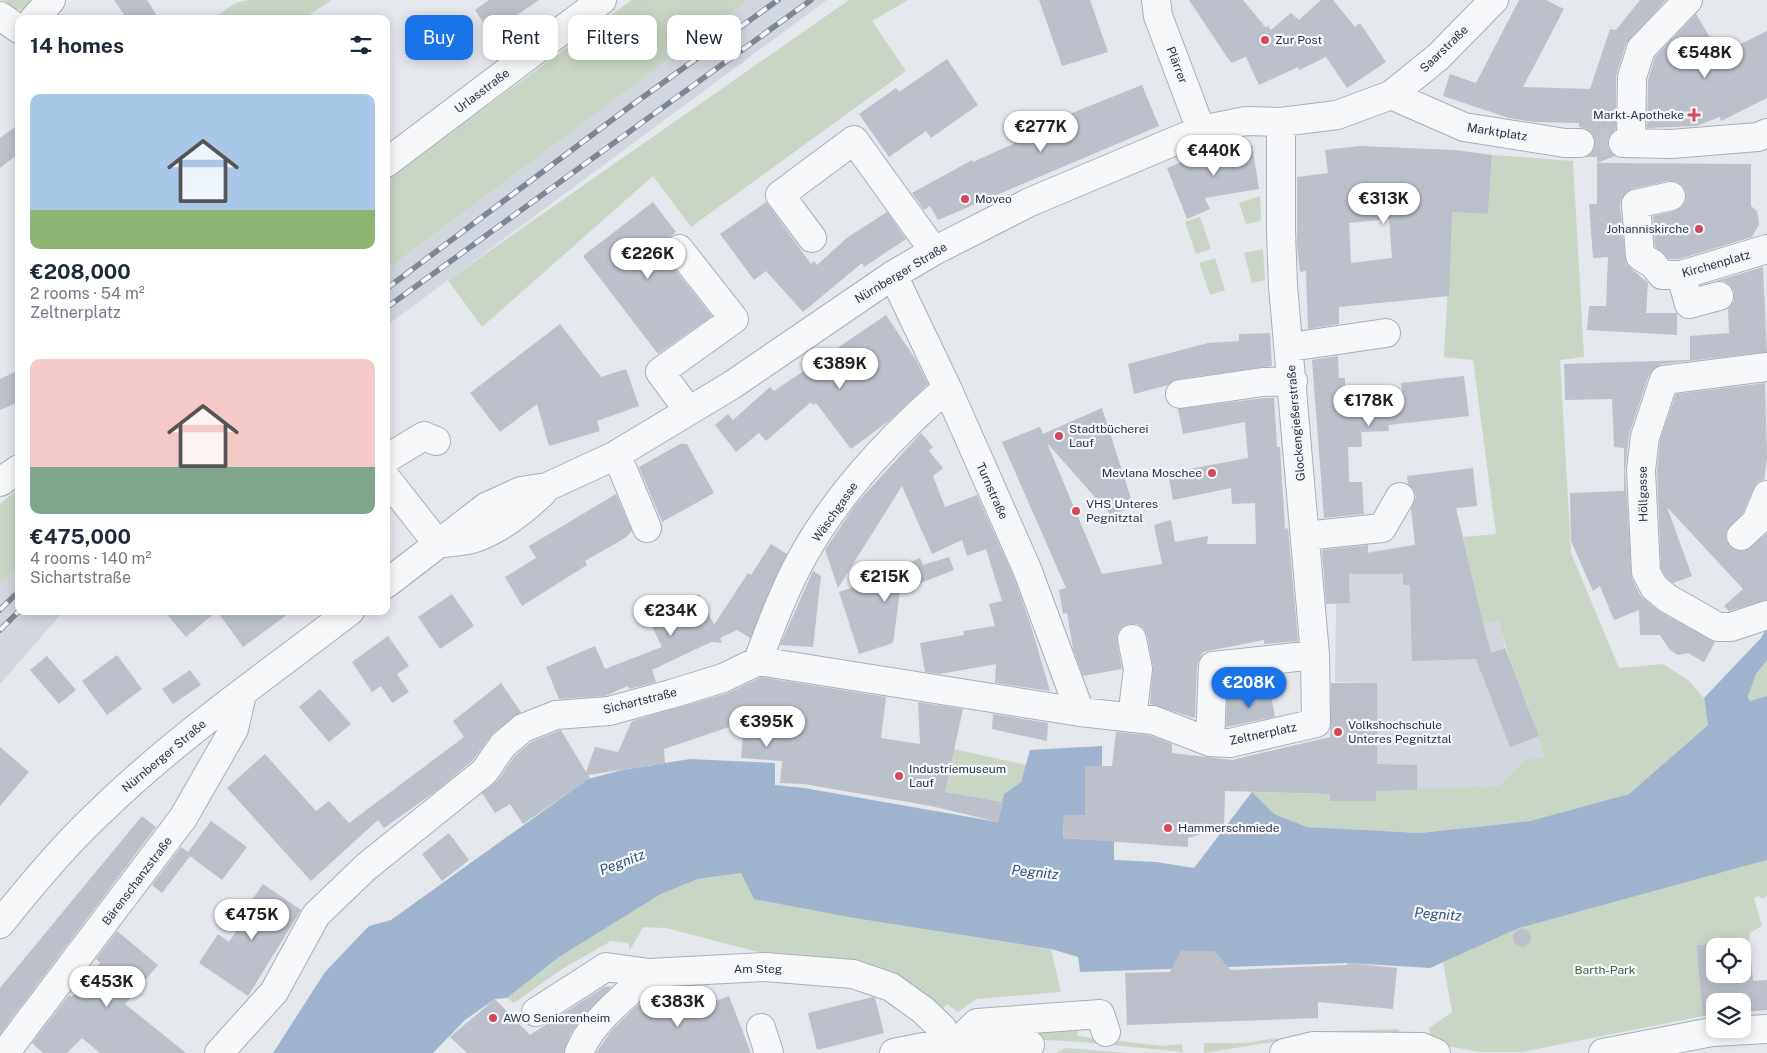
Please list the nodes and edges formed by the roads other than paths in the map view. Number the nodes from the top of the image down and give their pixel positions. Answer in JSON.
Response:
{"nodes":[{"id":1,"x":51,"y":0,"type":"edge"},
{"id":2,"x":602,"y":0,"type":"edge"},
{"id":3,"x":1156,"y":0,"type":"edge"},
{"id":4,"x":1494,"y":0,"type":"edge"},
{"id":5,"x":1688,"y":0,"type":"edge"},
{"id":6,"x":1466,"y":11,"type":"edge"},
{"id":7,"x":38,"y":15,"type":"edge"},
{"id":8,"x":0,"y":16,"type":"edge"},
{"id":9,"x":15,"y":25,"type":"edge"},
{"id":10,"x":1391,"y":94,"type":"junction"},
{"id":11,"x":1281,"y":122,"type":"junction"},
{"id":12,"x":1201,"y":130,"type":"junction"},
{"id":13,"x":1767,"y":133,"type":"edge"},
{"id":14,"x":1580,"y":143,"type":"tunnel mouth"},
{"id":15,"x":390,"y":160,"type":"edge"},
{"id":16,"x":1671,"y":196,"type":"dead end"},
{"id":17,"x":812,"y":238,"type":"dead end"},
{"id":18,"x":678,"y":249,"type":"dead end"},
{"id":19,"x":1767,"y":249,"type":"edge"},
{"id":20,"x":934,"y":251,"type":"junction"},
{"id":21,"x":893,"y":275,"type":"junction"},
{"id":22,"x":1681,"y":275,"type":"junction"},
{"id":23,"x":1719,"y":296,"type":"dead end"},
{"id":24,"x":1386,"y":333,"type":"dead end"},
{"id":25,"x":1290,"y":347,"type":"junction"},
{"id":26,"x":1767,"y":366,"type":"edge"},
{"id":27,"x":1293,"y":381,"type":"junction"},
{"id":28,"x":947,"y":388,"type":"junction"},
{"id":29,"x":1180,"y":394,"type":"dead end"},
{"id":30,"x":689,"y":411,"type":"junction"},
{"id":31,"x":436,"y":441,"type":"dead end"},
{"id":32,"x":614,"y":456,"type":"junction"},
{"id":33,"x":390,"y":457,"type":"edge"},
{"id":34,"x":15,"y":472,"type":"edge"},
{"id":35,"x":0,"y":482,"type":"edge"},
{"id":36,"x":390,"y":483,"type":"edge"},
{"id":37,"x":1400,"y":497,"type":"dead end"},
{"id":38,"x":1765,"y":501,"type":"edge"},
{"id":39,"x":648,"y":528,"type":"dead end"},
{"id":40,"x":1305,"y":536,"type":"junction"},
{"id":41,"x":1741,"y":536,"type":"dead end"},
{"id":42,"x":438,"y":544,"type":"junction"},
{"id":43,"x":390,"y":581,"type":"edge"},
{"id":44,"x":345,"y":615,"type":"edge"},
{"id":45,"x":1767,"y":615,"type":"edge"},
{"id":46,"x":1132,"y":639,"type":"dead end"},
{"id":47,"x":1316,"y":655,"type":"junction"},
{"id":48,"x":758,"y":661,"type":"junction"},
{"id":49,"x":242,"y":694,"type":"junction"},
{"id":50,"x":1080,"y":712,"type":"junction"},
{"id":51,"x":1132,"y":718,"type":"junction"},
{"id":52,"x":1316,"y":723,"type":"joint"},
{"id":53,"x":1210,"y":742,"type":"junction"},
{"id":54,"x":0,"y":924,"type":"edge"},
{"id":55,"x":649,"y":973,"type":"junction"},
{"id":56,"x":536,"y":1012,"type":"dead end"},
{"id":57,"x":1767,"y":1029,"type":"edge"},
{"id":58,"x":1106,"y":1032,"type":"dead end"},
{"id":59,"x":1030,"y":1045,"type":"dead end"},
{"id":60,"x":949,"y":1047,"type":"edge"},
{"id":61,"x":5,"y":1053,"type":"edge"},
{"id":62,"x":220,"y":1053,"type":"edge"},
{"id":63,"x":579,"y":1053,"type":"edge"},
{"id":64,"x":894,"y":1053,"type":"edge"},
{"id":65,"x":1284,"y":1053,"type":"edge"},
{"id":66,"x":1436,"y":1053,"type":"edge"},
{"id":67,"x":1603,"y":1053,"type":"edge"}],
"edges":[{"from":1,"to":7,"type":"street"},
{"from":2,"to":15,"type":"street","name":"Urlasstraße"},
{"from":3,"to":12,"type":"street","name":"Plärrer"},
{"from":4,"to":6,"type":"street","name":"Saarstraße"},
{"from":5,"to":13,"type":"street"},
{"from":6,"to":10,"type":"street","name":"Saarstraße"},
{"from":8,"to":9,"type":"street"},
{"from":10,"to":11,"type":"street","name":"Saarstraße"},
{"from":10,"to":14,"type":"street","name":"Marktplatz"},
{"from":11,"to":12,"type":"street","name":"Nürnberger Straße"},
{"from":11,"to":25,"type":"street","name":"Glockengießerstraße"},
{"from":12,"to":20,"type":"street","name":"Nürnberger Straße"},
{"from":16,"to":22,"type":"street","name":"Kirchenplatz"},
{"from":17,"to":20,"type":"street"},
{"from":18,"to":30,"type":"street"},
{"from":19,"to":22,"type":"street","name":"Kirchenplatz"},
{"from":20,"to":21,"type":"street","name":"Nürnberger Straße"},
{"from":21,"to":28,"type":"street","name":"Turnstraße"},
{"from":21,"to":30,"type":"street","name":"Nürnberger Straße"},
{"from":22,"to":23,"type":"street"},
{"from":24,"to":25,"type":"street"},
{"from":25,"to":27,"type":"street","name":"Glockengießerstraße"},
{"from":26,"to":45,"type":"street","name":"Höllgasse"},
{"from":27,"to":29,"type":"street"},
{"from":27,"to":40,"type":"street","name":"Glockengießerstraße"},
{"from":28,"to":48,"type":"street","name":"Wäschgasse"},
{"from":28,"to":50,"type":"street","name":"Turnstraße"},
{"from":30,"to":32,"type":"street","name":"Nürnberger Straße"},
{"from":31,"to":33,"type":"street"},
{"from":32,"to":39,"type":"street"},
{"from":32,"to":42,"type":"street","name":"Nürnberger Straße"},
{"from":34,"to":35,"type":"street"},
{"from":36,"to":42,"type":"street"},
{"from":37,"to":40,"type":"street"},
{"from":38,"to":41,"type":"street"},
{"from":40,"to":47,"type":"street","name":"Glockengießerstraße"},
{"from":42,"to":43,"type":"street","name":"Nürnberger Straße"},
{"from":44,"to":49,"type":"street","name":"Nürnberger Straße"},
{"from":46,"to":51,"type":"street"},
{"from":47,"to":52,"type":"street","name":"Glockengießerstraße"},
{"from":47,"to":53,"type":"street","name":"Zeltnerplatz"},
{"from":48,"to":50,"type":"street"},
{"from":48,"to":62,"type":"street","name":"Sichartstraße"},
{"from":49,"to":54,"type":"street","name":"Nürnberger Straße"},
{"from":49,"to":61,"type":"street","name":"Bärenschanzstraße"},
{"from":50,"to":51,"type":"street","name":"Zeltnerplatz"},
{"from":51,"to":53,"type":"street","name":"Zeltnerplatz"},
{"from":52,"to":53,"type":"street","name":"Zeltnerplatz"},
{"from":55,"to":56,"type":"street","name":"Am Steg"},
{"from":55,"to":60,"type":"street","name":"Am Steg"},
{"from":55,"to":63,"type":"street"},
{"from":57,"to":67,"type":"street"},
{"from":58,"to":60,"type":"street"},
{"from":59,"to":60,"type":"street"},
{"from":60,"to":64,"type":"street"},
{"from":65,"to":66,"type":"street"}]}
